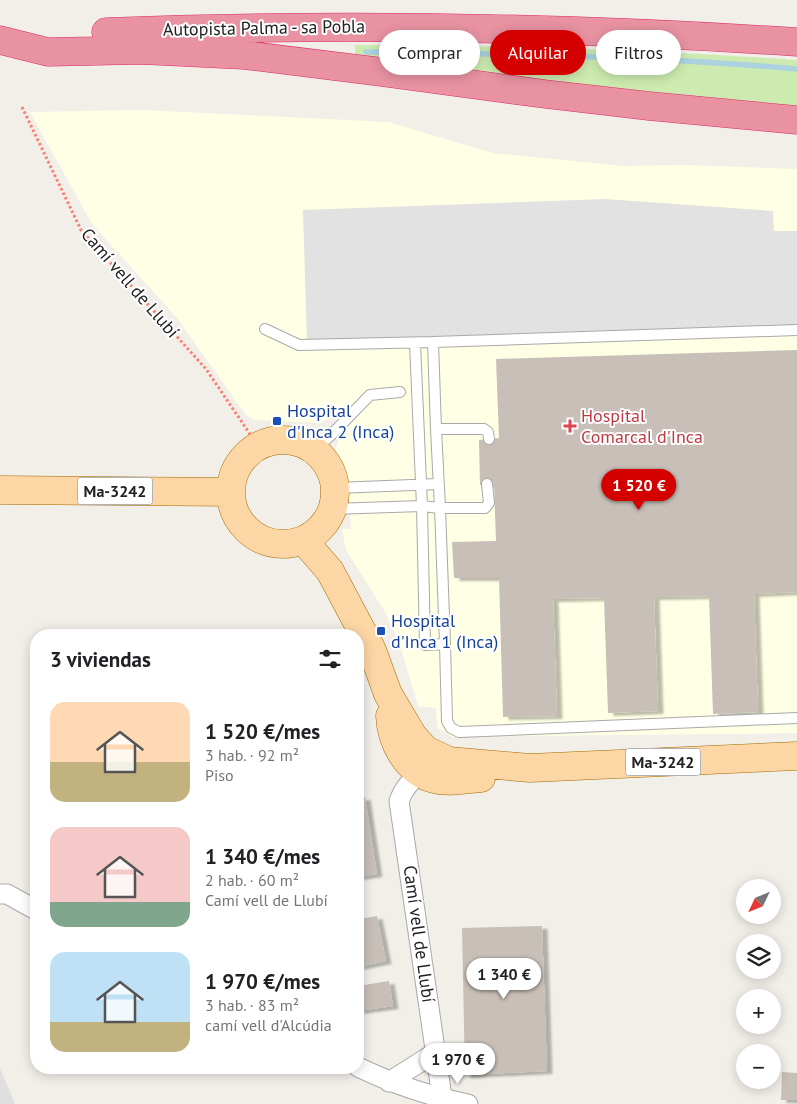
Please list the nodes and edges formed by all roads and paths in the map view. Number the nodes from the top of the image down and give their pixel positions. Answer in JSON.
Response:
{"nodes":[{"id":1,"x":0,"y":40,"type":"edge"},
{"id":2,"x":797,"y":42,"type":"edge"},
{"id":3,"x":22,"y":107,"type":"dead end"},
{"id":4,"x":797,"y":120,"type":"edge"},
{"id":5,"x":265,"y":329,"type":"dead end"},
{"id":6,"x":797,"y":330,"type":"edge"},
{"id":7,"x":433,"y":342,"type":"junction"},
{"id":8,"x":415,"y":343,"type":"junction"},
{"id":9,"x":400,"y":392,"type":"dead end"},
{"id":10,"x":436,"y":429,"type":"junction"},
{"id":11,"x":489,"y":439,"type":"dead end"},
{"id":12,"x":258,"y":446,"type":"junction"},
{"id":13,"x":313,"y":450,"type":"junction"},
{"id":14,"x":438,"y":484,"type":"junction"},
{"id":15,"x":487,"y":484,"type":"dead end"},
{"id":16,"x":422,"y":485,"type":"junction"},
{"id":17,"x":0,"y":490,"type":"edge"},
{"id":18,"x":231,"y":492,"type":"junction"},
{"id":19,"x":333,"y":498,"type":"junction"},
{"id":20,"x":422,"y":506,"type":"junction"},
{"id":21,"x":440,"y":508,"type":"junction"},
{"id":22,"x":304,"y":540,"type":"junction"},
{"id":23,"x":361,"y":629,"type":"edge"},
{"id":24,"x":364,"y":635,"type":"edge"},
{"id":25,"x":445,"y":644,"type":"junction"},
{"id":26,"x":388,"y":694,"type":"junction"},
{"id":27,"x":797,"y":718,"type":"edge"},
{"id":28,"x":797,"y":756,"type":"edge"},
{"id":29,"x":530,"y":768,"type":"junction"},
{"id":30,"x":421,"y":774,"type":"junction"},
{"id":31,"x":0,"y":894,"type":"edge"},
{"id":32,"x":30,"y":907,"type":"edge"},
{"id":33,"x":436,"y":1052,"type":"junction"},
{"id":34,"x":364,"y":1070,"type":"edge"},
{"id":35,"x":389,"y":1082,"type":"junction"},
{"id":36,"x":443,"y":1101,"type":"edge"},
{"id":37,"x":468,"y":1104,"type":"edge"}],
"edges":[{"from":1,"to":2,"type":"highway","name":"Autopista Palma - sa Pobla"},
{"from":1,"to":4,"type":"highway"},
{"from":3,"to":12,"type":"path","name":"Camí vell de Llubí"},
{"from":5,"to":8,"type":"lane"},
{"from":6,"to":7,"type":"lane"},
{"from":7,"to":8,"type":"lane"},
{"from":7,"to":10,"type":"lane"},
{"from":8,"to":16,"type":"lane"},
{"from":9,"to":13,"type":"lane"},
{"from":10,"to":11,"type":"lane"},
{"from":10,"to":14,"type":"lane"},
{"from":12,"to":13,"type":"main road"},
{"from":12,"to":18,"type":"main road"},
{"from":13,"to":19,"type":"main road"},
{"from":14,"to":16,"type":"lane"},
{"from":14,"to":21,"type":"lane"},
{"from":15,"to":21,"type":"lane"},
{"from":16,"to":19,"type":"lane"},
{"from":16,"to":20,"type":"lane"},
{"from":17,"to":18,"type":"main road","number":"Ma-3242"},
{"from":18,"to":22,"type":"main road"},
{"from":19,"to":20,"type":"lane"},
{"from":19,"to":22,"type":"main road"},
{"from":20,"to":21,"type":"lane"},
{"from":20,"to":25,"type":"lane"},
{"from":21,"to":25,"type":"lane"},
{"from":22,"to":23,"type":"main road","number":"Ma-3242"},
{"from":24,"to":26,"type":"main road","number":"Ma-3242"},
{"from":25,"to":27,"type":"lane"},
{"from":26,"to":29,"type":"main road","number":"Ma-3242"},
{"from":26,"to":30,"type":"main road","number":"Ma-3242"},
{"from":28,"to":29,"type":"main road","number":"Ma-3242"},
{"from":29,"to":30,"type":"main road","number":"Ma-3242"},
{"from":30,"to":33,"type":"street","name":"Camí vell de Llubí"},
{"from":31,"to":32,"type":"street"},
{"from":33,"to":35,"type":"street"},
{"from":33,"to":36,"type":"street","name":"Camí vell de Llubí"},
{"from":34,"to":35,"type":"street"},
{"from":35,"to":36,"type":"street"},
{"from":36,"to":37,"type":"street"}]}
